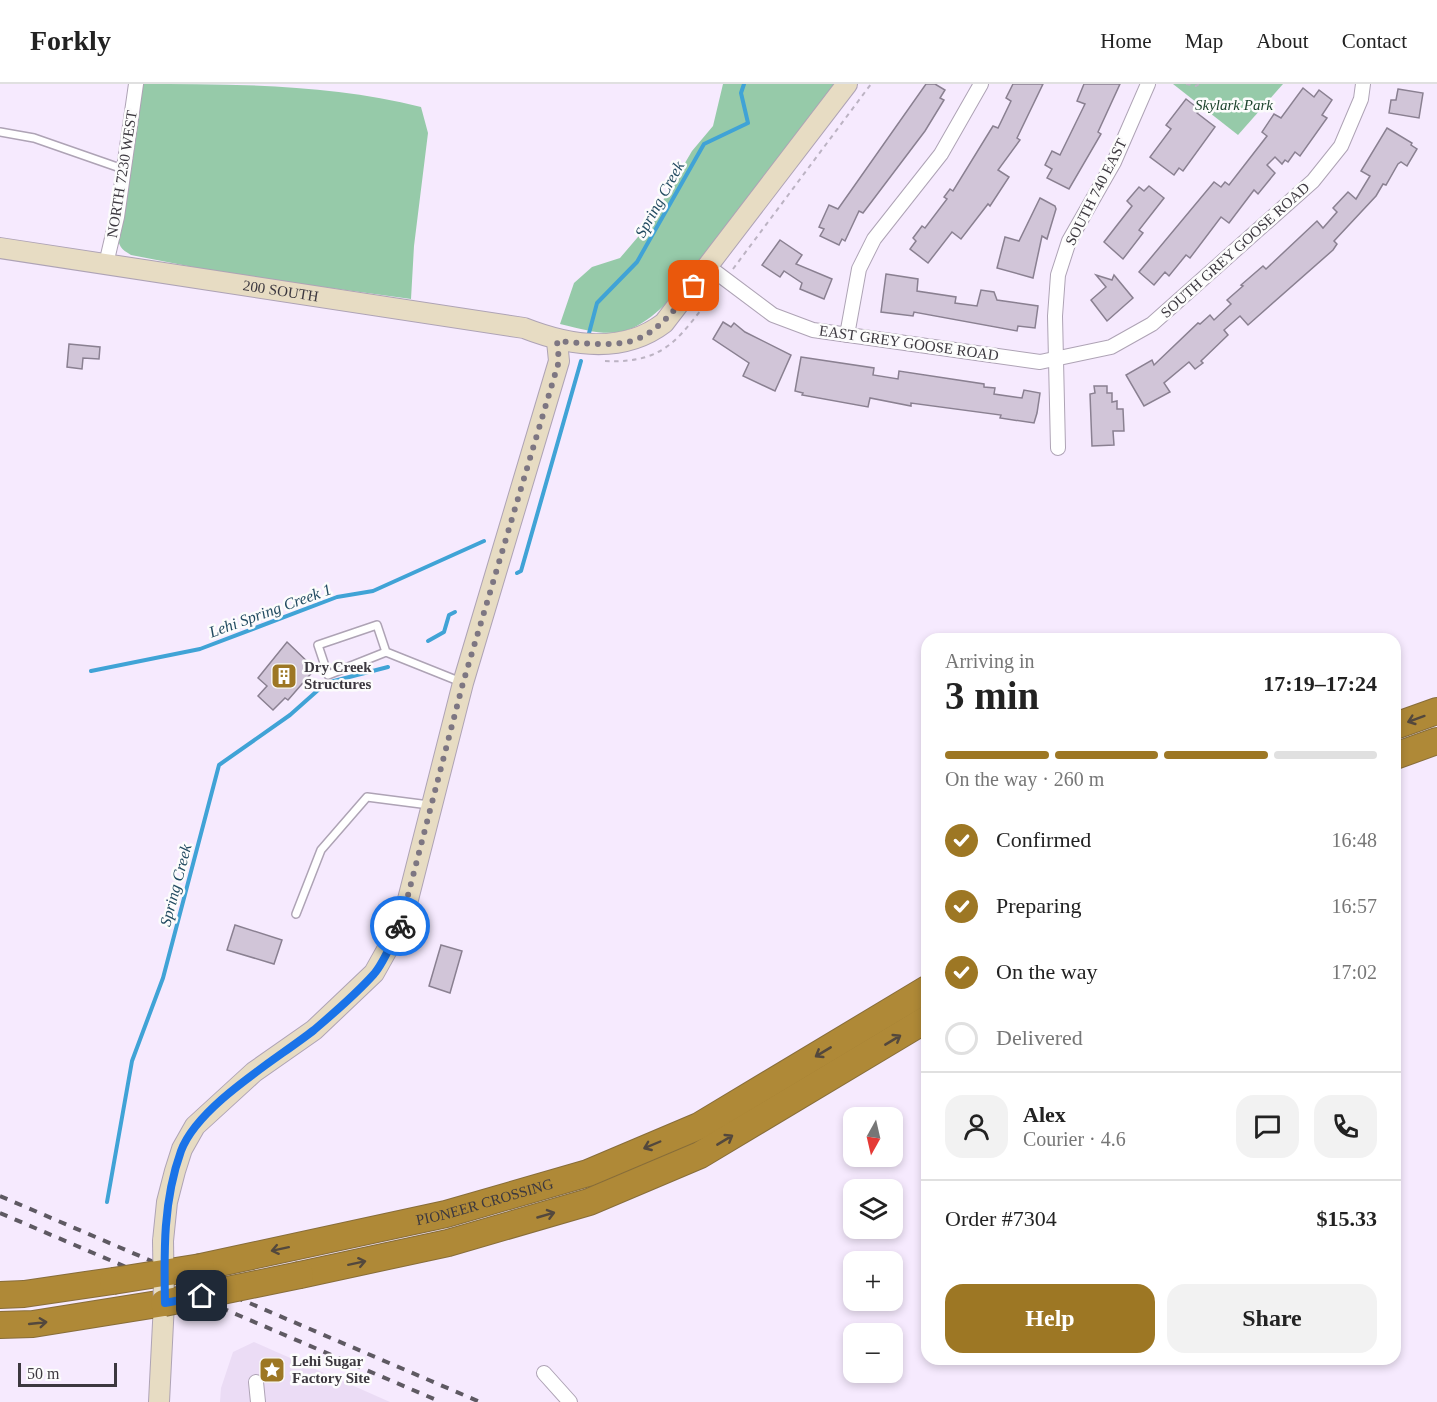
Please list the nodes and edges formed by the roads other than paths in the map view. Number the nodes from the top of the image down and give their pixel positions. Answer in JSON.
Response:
{"nodes":[{"id":1,"x":136,"y":84,"type":"edge"},
{"id":2,"x":847,"y":84,"type":"edge"},
{"id":3,"x":981,"y":84,"type":"edge"},
{"id":4,"x":1148,"y":84,"type":"edge"},
{"id":5,"x":1363,"y":84,"type":"edge"},
{"id":6,"x":0,"y":132,"type":"edge"},
{"id":7,"x":123,"y":169,"type":"junction"},
{"id":8,"x":0,"y":248,"type":"edge"},
{"id":9,"x":106,"y":264,"type":"junction"},
{"id":10,"x":709,"y":267,"type":"junction"},
{"id":11,"x":847,"y":335,"type":"junction"},
{"id":12,"x":557,"y":341,"type":"junction"},
{"id":13,"x":1056,"y":359,"type":"junction"},
{"id":14,"x":1058,"y":448,"type":"dead end"},
{"id":15,"x":386,"y":652,"type":"junction"},
{"id":16,"x":463,"y":683,"type":"junction"},
{"id":17,"x":1437,"y":711,"type":"edge"},
{"id":18,"x":1401,"y":724,"type":"edge"},
{"id":19,"x":1437,"y":741,"type":"edge"},
{"id":20,"x":1401,"y":754,"type":"edge"},
{"id":21,"x":432,"y":806,"type":"junction"},
{"id":22,"x":296,"y":914,"type":"dead end"},
{"id":23,"x":921,"y":993,"type":"edge"},
{"id":24,"x":921,"y":1023,"type":"edge"},
{"id":25,"x":164,"y":1273,"type":"junction"},
{"id":26,"x":0,"y":1295,"type":"edge"},
{"id":27,"x":165,"y":1303,"type":"junction"},
{"id":28,"x":0,"y":1325,"type":"edge"},
{"id":29,"x":544,"y":1373,"type":"dead end"},
{"id":30,"x":256,"y":1382,"type":"dead end"},
{"id":31,"x":159,"y":1402,"type":"edge"},
{"id":32,"x":258,"y":1402,"type":"edge"},
{"id":33,"x":570,"y":1402,"type":"edge"}],
"edges":[{"from":1,"to":7,"type":"street","name":"NORTH 7230 WEST"},
{"from":2,"to":10,"type":"street","name":"200 SOUTH"},
{"from":3,"to":11,"type":"street"},
{"from":4,"to":13,"type":"street","name":"SOUTH 740 EAST"},
{"from":5,"to":13,"type":"street","name":"SOUTH GREY GOOSE ROAD"},
{"from":6,"to":7,"type":"lane"},
{"from":7,"to":9,"type":"street","name":"NORTH 7230 WEST"},
{"from":8,"to":9,"type":"street","name":"200 SOUTH"},
{"from":9,"to":12,"type":"street","name":"200 SOUTH"},
{"from":10,"to":11,"type":"street","name":"EAST GREY GOOSE ROAD"},
{"from":10,"to":12,"type":"street","name":"200 SOUTH"},
{"from":11,"to":13,"type":"street","name":"EAST GREY GOOSE ROAD"},
{"from":12,"to":16,"type":"street"},
{"from":13,"to":14,"type":"street","name":"SOUTH 740 EAST"},
{"from":15,"to":15,"type":"lane"},
{"from":15,"to":16,"type":"lane"},
{"from":16,"to":21,"type":"street"},
{"from":17,"to":18,"type":"highway","one_way":true},
{"from":19,"to":20,"type":"highway"},
{"from":21,"to":22,"type":"lane"},
{"from":21,"to":25,"type":"street","bridge":true},
{"from":23,"to":25,"type":"highway","name":"PIONEER CROSSING","one_way":true,"bridge":true},
{"from":27,"to":24,"type":"highway","name":"PIONEER CROSSING","one_way":true,"bridge":true},
{"from":25,"to":26,"type":"highway","name":"PIONEER CROSSING","bridge":true},
{"from":25,"to":27,"type":"street","bridge":true},
{"from":28,"to":27,"type":"highway","name":"PIONEER CROSSING","one_way":true},
{"from":27,"to":31,"type":"street"},
{"from":29,"to":33,"type":"street"},
{"from":30,"to":32,"type":"street"}]}
